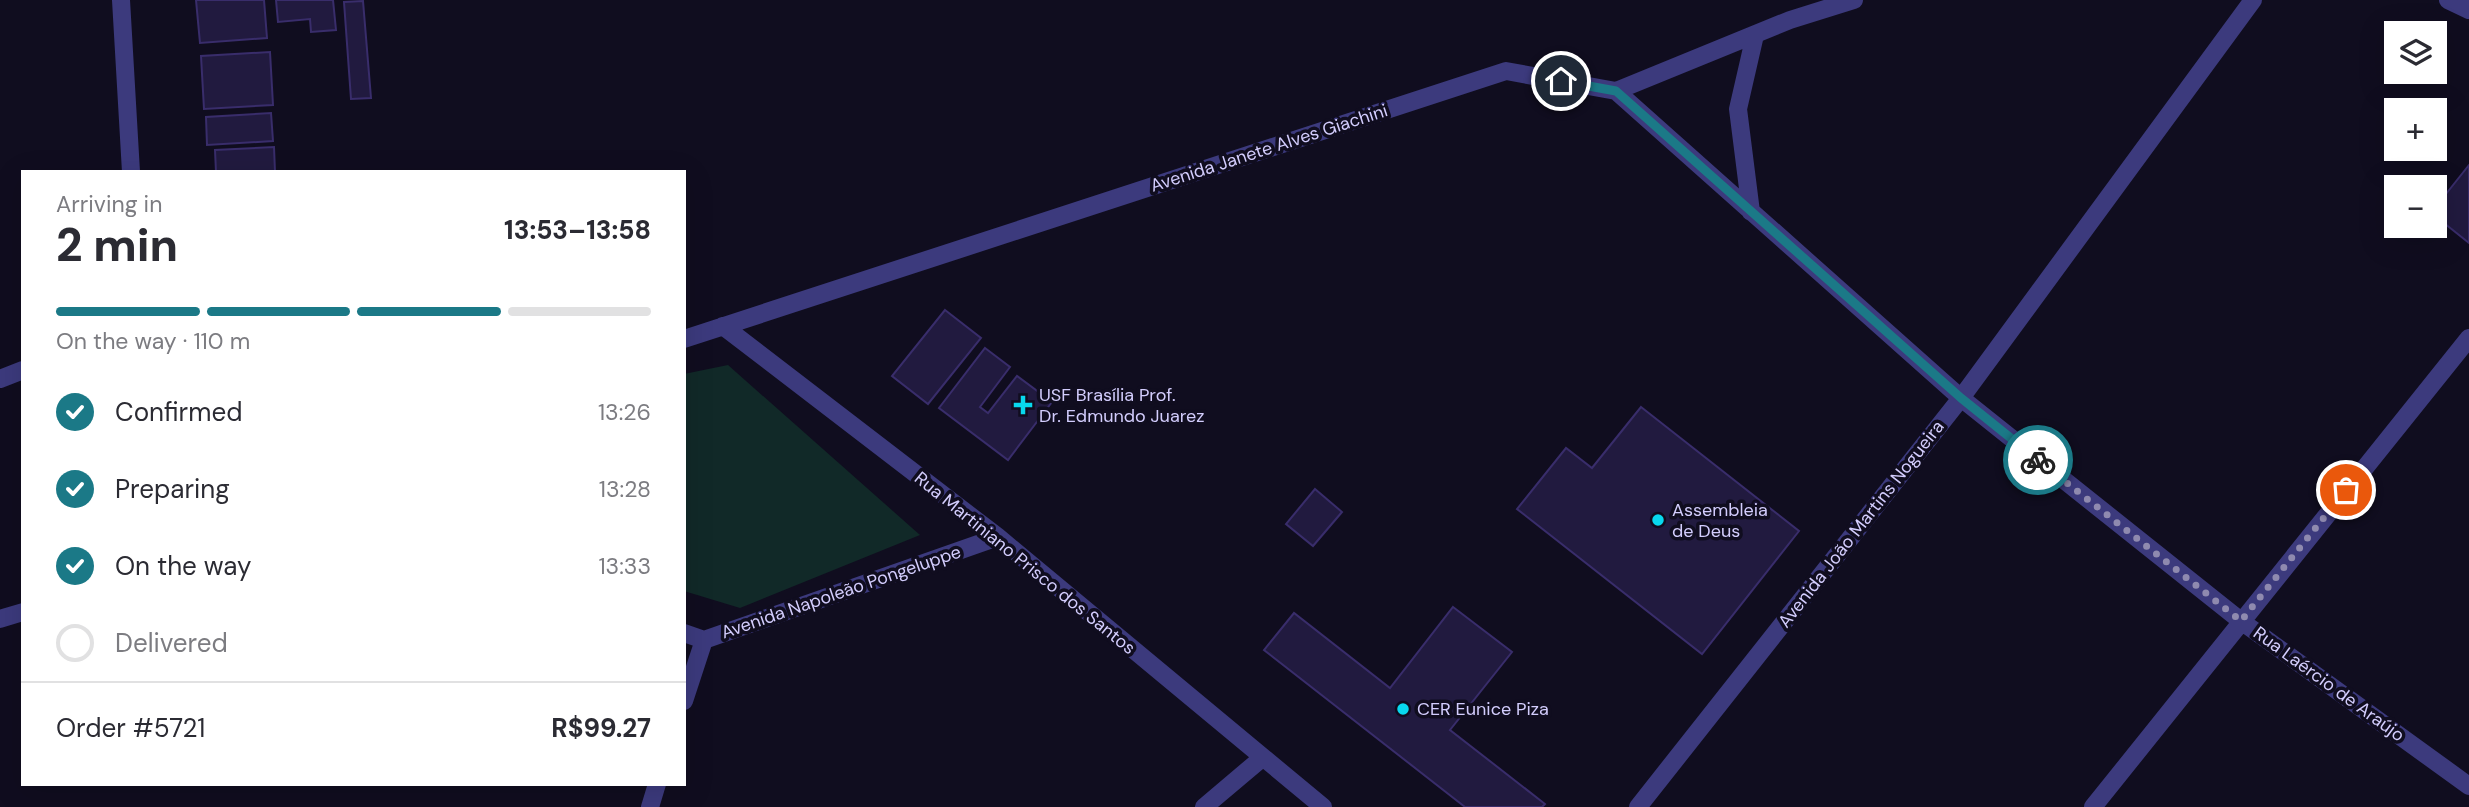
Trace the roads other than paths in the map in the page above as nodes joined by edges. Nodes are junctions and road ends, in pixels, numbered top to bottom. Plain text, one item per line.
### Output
1 (121, 0) edge
2 (1854, 0) edge
3 (2253, 0) edge
4 (2448, 0) edge
5 (2469, 10) edge
6 (1755, 35) junction
7 (1616, 91) junction
8 (131, 170) edge
9 (1751, 212) junction
10 (723, 326) junction
11 (686, 338) edge
12 (2469, 338) edge
13 (21, 371) edge
14 (0, 379) edge
15 (1961, 398) junction
16 (998, 537) junction
17 (21, 613) edge
18 (0, 619) edge
19 (2241, 621) junction
20 (686, 634) edge
21 (704, 640) junction
22 (686, 695) edge
23 (1262, 758) junction
24 (656, 786) edge
25 (2469, 786) edge
26 (650, 807) edge
27 (1204, 807) edge
28 (1322, 807) edge
29 (1637, 807) edge
30 (2093, 807) edge

1 - 8 street
2 - 6 street
3 - 15 street, Avenida João Martins Nogueira
4 - 5 street
6 - 7 street
6 - 9 street
7 - 9 street, Rua Laércio de Araújo
7 - 10 street, Avenida Janete Alves Giachini
9 - 15 street, Rua Laércio de Araújo
10 - 11 street, Avenida Janete Alves Giachini
10 - 16 street, Rua Martiniano Prisco dos Santos
12 - 19 street
13 - 14 street
15 - 19 street, Rua Laércio de Araújo
15 - 29 street, Avenida João Martins Nogueira
16 - 21 street, Avenida Napoleão Pongeluppe
16 - 23 street, Rua Martiniano Prisco dos Santos
17 - 18 street
19 - 25 street, Rua Laércio de Araújo
19 - 30 street
20 - 21 street, Avenida Napoleão Pongeluppe
21 - 22 street
23 - 27 street
23 - 28 street, Rua Martiniano Prisco dos Santos
24 - 26 street

